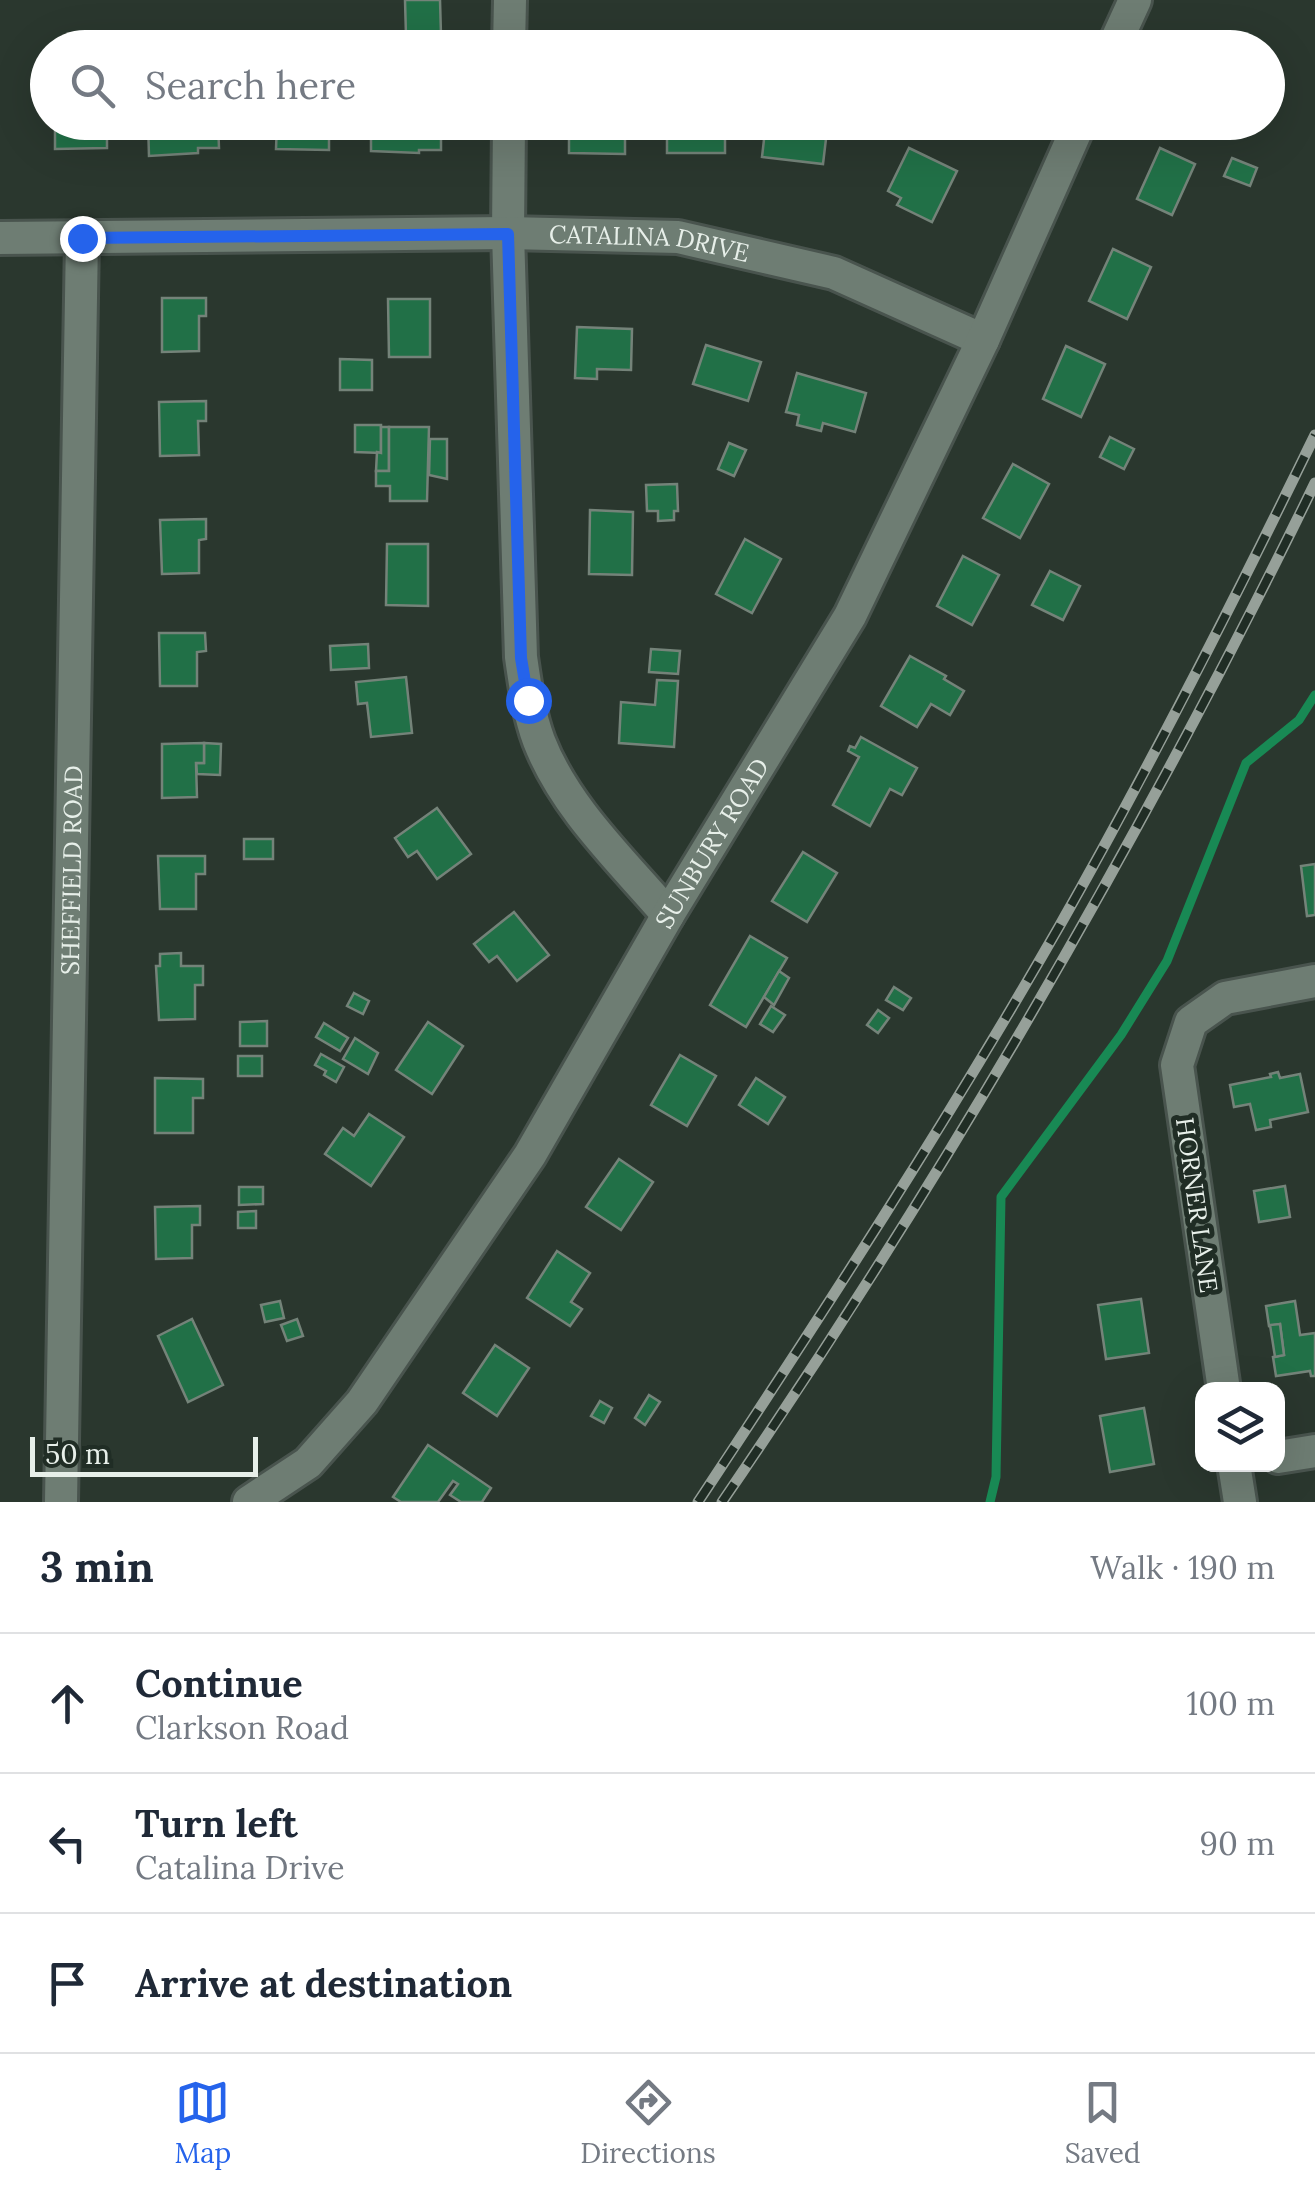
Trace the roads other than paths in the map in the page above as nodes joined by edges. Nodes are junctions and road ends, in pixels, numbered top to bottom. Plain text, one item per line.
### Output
1 (510, 0) edge
2 (1134, 0) edge
3 (509, 30) edge
4 (1122, 30) edge
5 (509, 140) edge
6 (1072, 140) edge
7 (508, 234) junction
8 (0, 238) edge
9 (82, 238) junction
10 (983, 340) junction
11 (668, 914) junction
12 (1315, 981) edge
13 (1223, 1382) edge
14 (1315, 1451) edge
15 (1285, 1456) edge
16 (1235, 1472) edge
17 (61, 1502) edge
18 (249, 1502) edge
19 (1240, 1502) edge

1 - 3 street
2 - 4 street
5 - 7 street
6 - 10 street, SUNBURY ROAD
7 - 9 street, CATALINA DRIVE
7 - 10 street, CATALINA DRIVE
7 - 11 street
8 - 9 street, CATALINA DRIVE
9 - 17 street, SHEFFIELD ROAD
10 - 11 street, SUNBURY ROAD
11 - 18 street, SUNBURY ROAD
12 - 13 street, HORNER LANE
14 - 15 street
16 - 19 street

